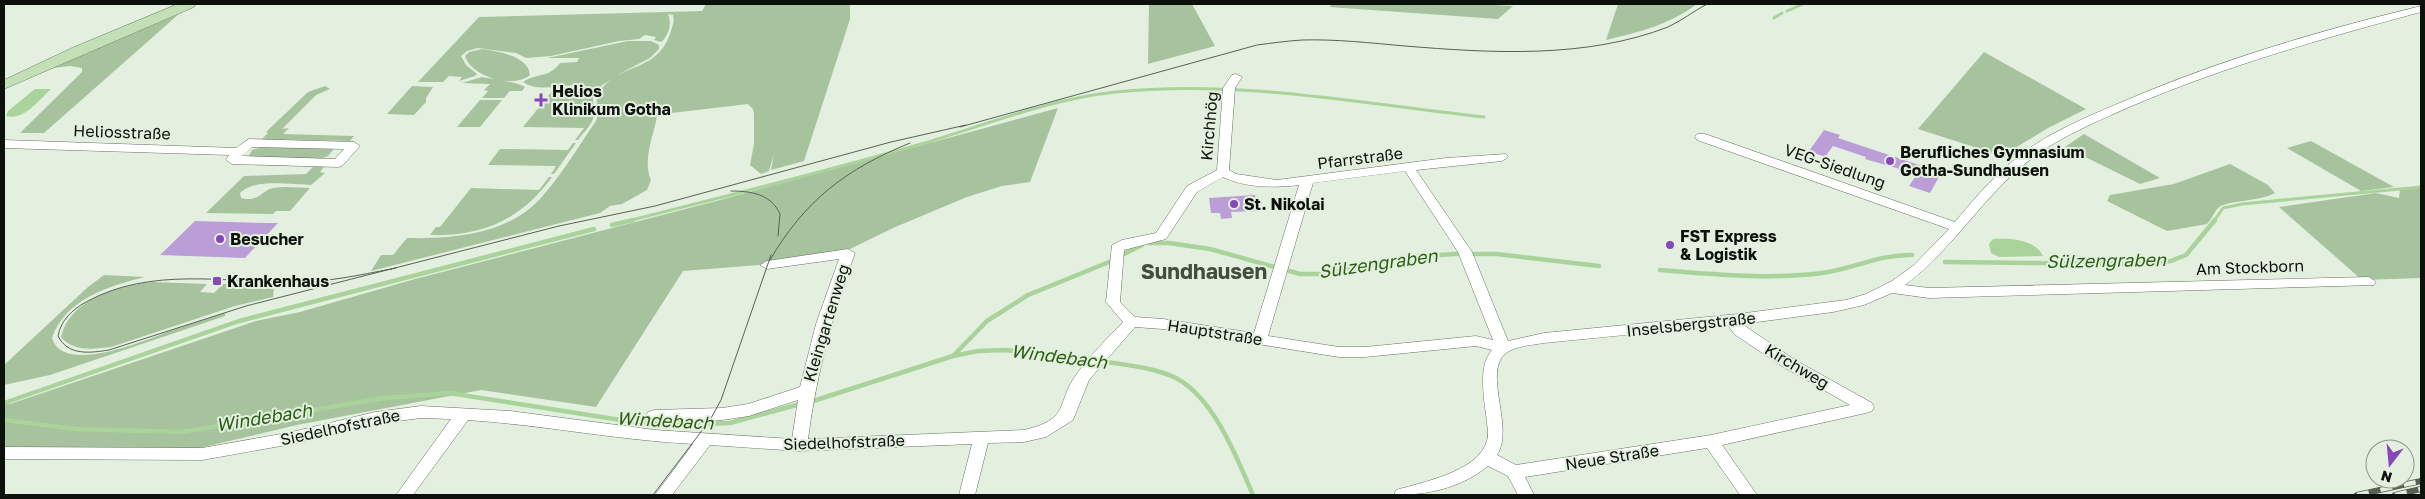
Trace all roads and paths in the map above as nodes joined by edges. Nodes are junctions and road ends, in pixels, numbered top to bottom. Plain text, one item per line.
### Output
1 (190, 4) edge
2 (2421, 9) edge
3 (1236, 77) dead end
4 (4, 84) edge
5 (1229, 91) joint
6 (1701, 137) dead end
7 (4, 144) edge
8 (240, 152) junction
9 (1502, 157) dead end
10 (1409, 168) junction
11 (1223, 172) junction
12 (1307, 181) junction
13 (1957, 227) junction
14 (768, 265) dead end
15 (2369, 282) dead end
16 (1892, 288) junction
17 (1732, 320) junction
18 (1131, 322) junction
19 (1260, 339) junction
20 (1504, 348) junction
21 (804, 399) junction
22 (1866, 407) joint
23 (464, 414) junction
24 (654, 416) dead end
25 (982, 437) junction
26 (706, 439) junction
27 (1711, 441) junction
28 (799, 445) junction
29 (4, 452) edge
30 (1488, 458) junction
31 (1514, 472) junction
32 (404, 495) edge
33 (663, 495) edge
34 (967, 495) edge
35 (1402, 495) edge
36 (1526, 495) edge
37 (1748, 495) edge

1 - 4 main road
2 - 13 street, Inselsbergstraße
3 - 5 street, Kirchhög
5 - 11 street, Kirchhög
6 - 13 street, VEG-Siedlung
7 - 8 street, Heliosstraße
8 - 8 street, Heliosstraße
9 - 10 street, Pfarrstraße
10 - 12 street, Pfarrstraße
10 - 20 street
11 - 12 street, Pfarrstraße
11 - 18 street, Kirchhög
12 - 19 street
13 - 16 street, Inselsbergstraße
14 - 21 street, Kleingartenweg
15 - 16 street, Am Stockborn
16 - 17 street, Inselsbergstraße
17 - 20 street, Inselsbergstraße
17 - 22 street, Kirchweg
18 - 19 street, Hauptstraße
18 - 25 street
19 - 20 street, Hauptstraße
20 - 30 street
21 - 24 street
21 - 28 street, Kleingartenweg
22 - 27 street, Neue Straße
23 - 26 street, Siedelhofstraße
23 - 29 street, Siedelhofstraße
23 - 32 street
25 - 28 street, Siedelhofstraße
25 - 34 street
26 - 28 street, Siedelhofstraße
26 - 33 street
27 - 31 street, Neue Straße
27 - 37 street
30 - 31 street
30 - 35 street
31 - 36 street

